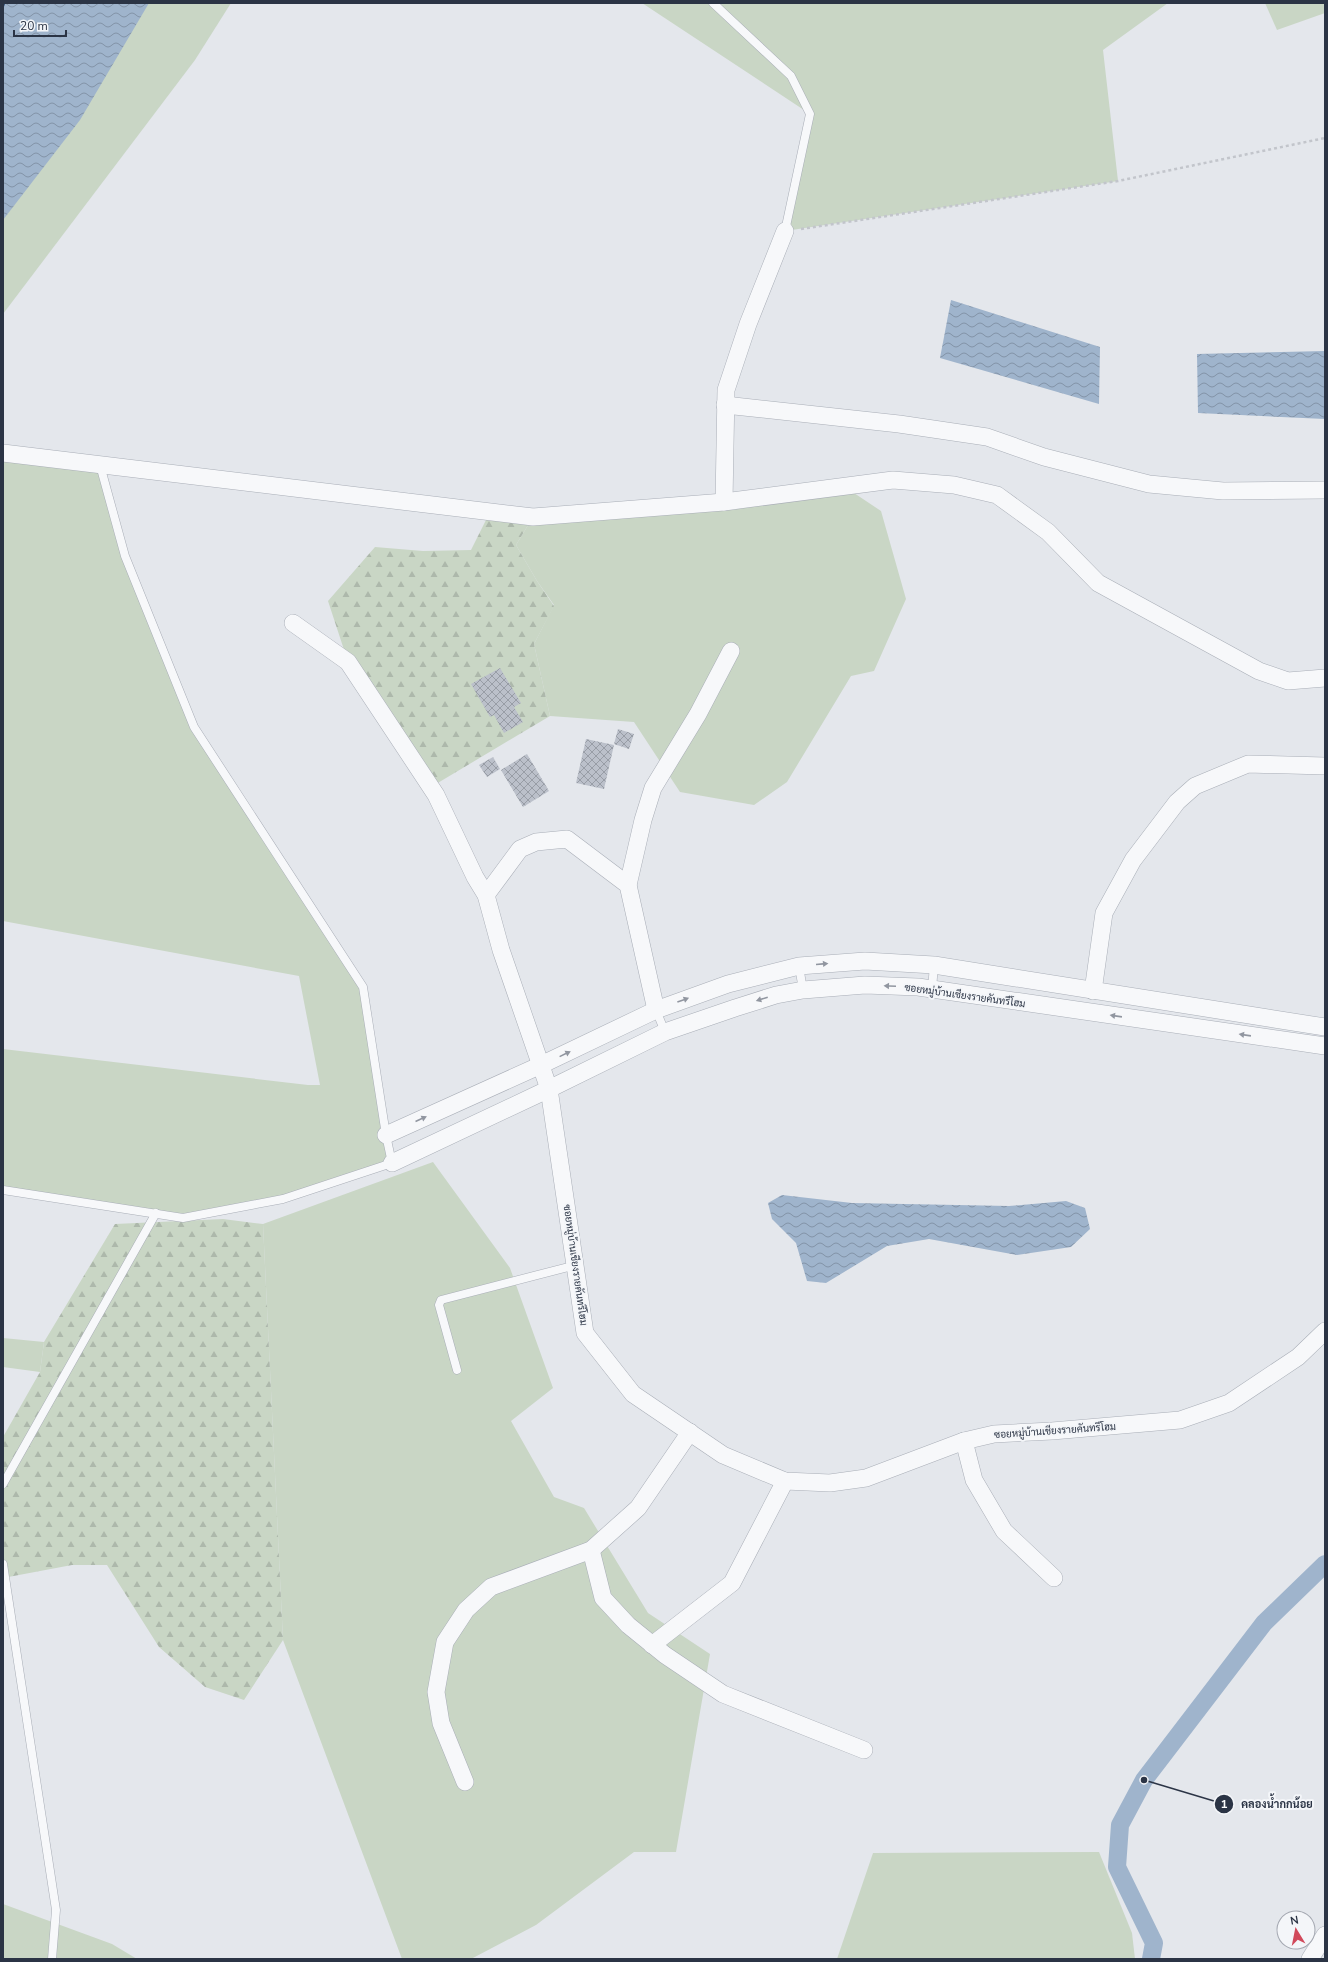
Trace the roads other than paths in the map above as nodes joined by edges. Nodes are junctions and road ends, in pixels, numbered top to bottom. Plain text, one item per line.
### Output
1 (713, 3) edge
2 (785, 231) joint
3 (725, 405) junction
4 (3, 453) edge
5 (100, 465) junction
6 (1325, 490) edge
7 (724, 502) junction
8 (293, 623) dead end
9 (731, 651) dead end
10 (1325, 678) edge
11 (1325, 766) edge
12 (628, 885) junction
13 (486, 895) junction
14 (934, 965) junction
15 (799, 966) junction
16 (932, 989) junction
17 (803, 990) junction
18 (1093, 991) junction
19 (656, 1010) junction
20 (1325, 1027) edge
21 (1272, 1029) junction
22 (665, 1032) junction
23 (1325, 1046) edge
24 (541, 1065) junction
25 (549, 1089) junction
26 (386, 1136) junction
27 (392, 1163) junction
28 (3, 1190) edge
29 (156, 1214) junction
30 (576, 1265) junction
31 (1325, 1331) edge
32 (457, 1370) dead end
33 (690, 1432) junction
34 (964, 1441) junction
35 (785, 1481) junction
36 (3, 1484) edge
37 (591, 1550) junction
38 (3, 1564) edge
39 (1054, 1578) dead end
40 (652, 1645) junction
41 (864, 1750) dead end
42 (465, 1782) dead end
43 (1325, 1935) edge
44 (52, 1959) edge
45 (1310, 1959) edge

1 - 2 lane
2 - 3 street
3 - 6 street
3 - 7 street
4 - 5 street
5 - 7 street
5 - 26 lane
7 - 10 street
8 - 13 street, ซอยหมู่บ้านเชียงรายคันทรีโฮม
9 - 12 street
11 - 18 street
12 - 13 street
12 - 19 street
13 - 24 street, ซอยหมู่บ้านเชียงรายคันทรีโฮม
15 -> 14 street
14 - 16 lane
14 - 18 street
15 - 17 lane
19 -> 15 street
16 -> 17 street, ซอยหมู่บ้านเชียงรายคันทรีโฮม
21 -> 16 street, ซอยหมู่บ้านเชียงรายคันทรีโฮม
17 -> 22 street, ซอยหมู่บ้านเชียงรายคันทรีโฮม
18 - 21 street
19 - 22 lane
24 -> 19 street
20 - 21 street
21 - 23 street, ซอยหมู่บ้านเชียงรายคันทรีโฮม
22 - 25 street, ซอยหมู่บ้านเชียงรายคันทรีโฮม
24 - 25 street, ซอยหมู่บ้านเชียงรายคันทรีโฮม
26 -> 24 street
25 - 27 street, ซอยหมู่บ้านเชียงรายคันทรีโฮม
25 - 30 street, ซอยหมู่บ้านเชียงรายคันทรีโฮม
26 - 27 lane
27 - 29 lane
28 - 29 lane
29 - 36 lane
30 - 32 lane
30 - 33 street, ซอยหมู่บ้านเชียงรายคันทรีโฮม
31 - 34 street, ซอยหมู่บ้านเชียงรายคันทรีโฮม
33 - 35 street, ซอยหมู่บ้านเชียงรายคันทรีโฮม
33 - 37 street
34 - 35 street, ซอยหมู่บ้านเชียงรายคันทรีโฮม
34 - 39 street
35 - 40 street
37 - 40 street
37 - 42 street
38 - 44 lane
40 - 41 street
43 - 45 street

